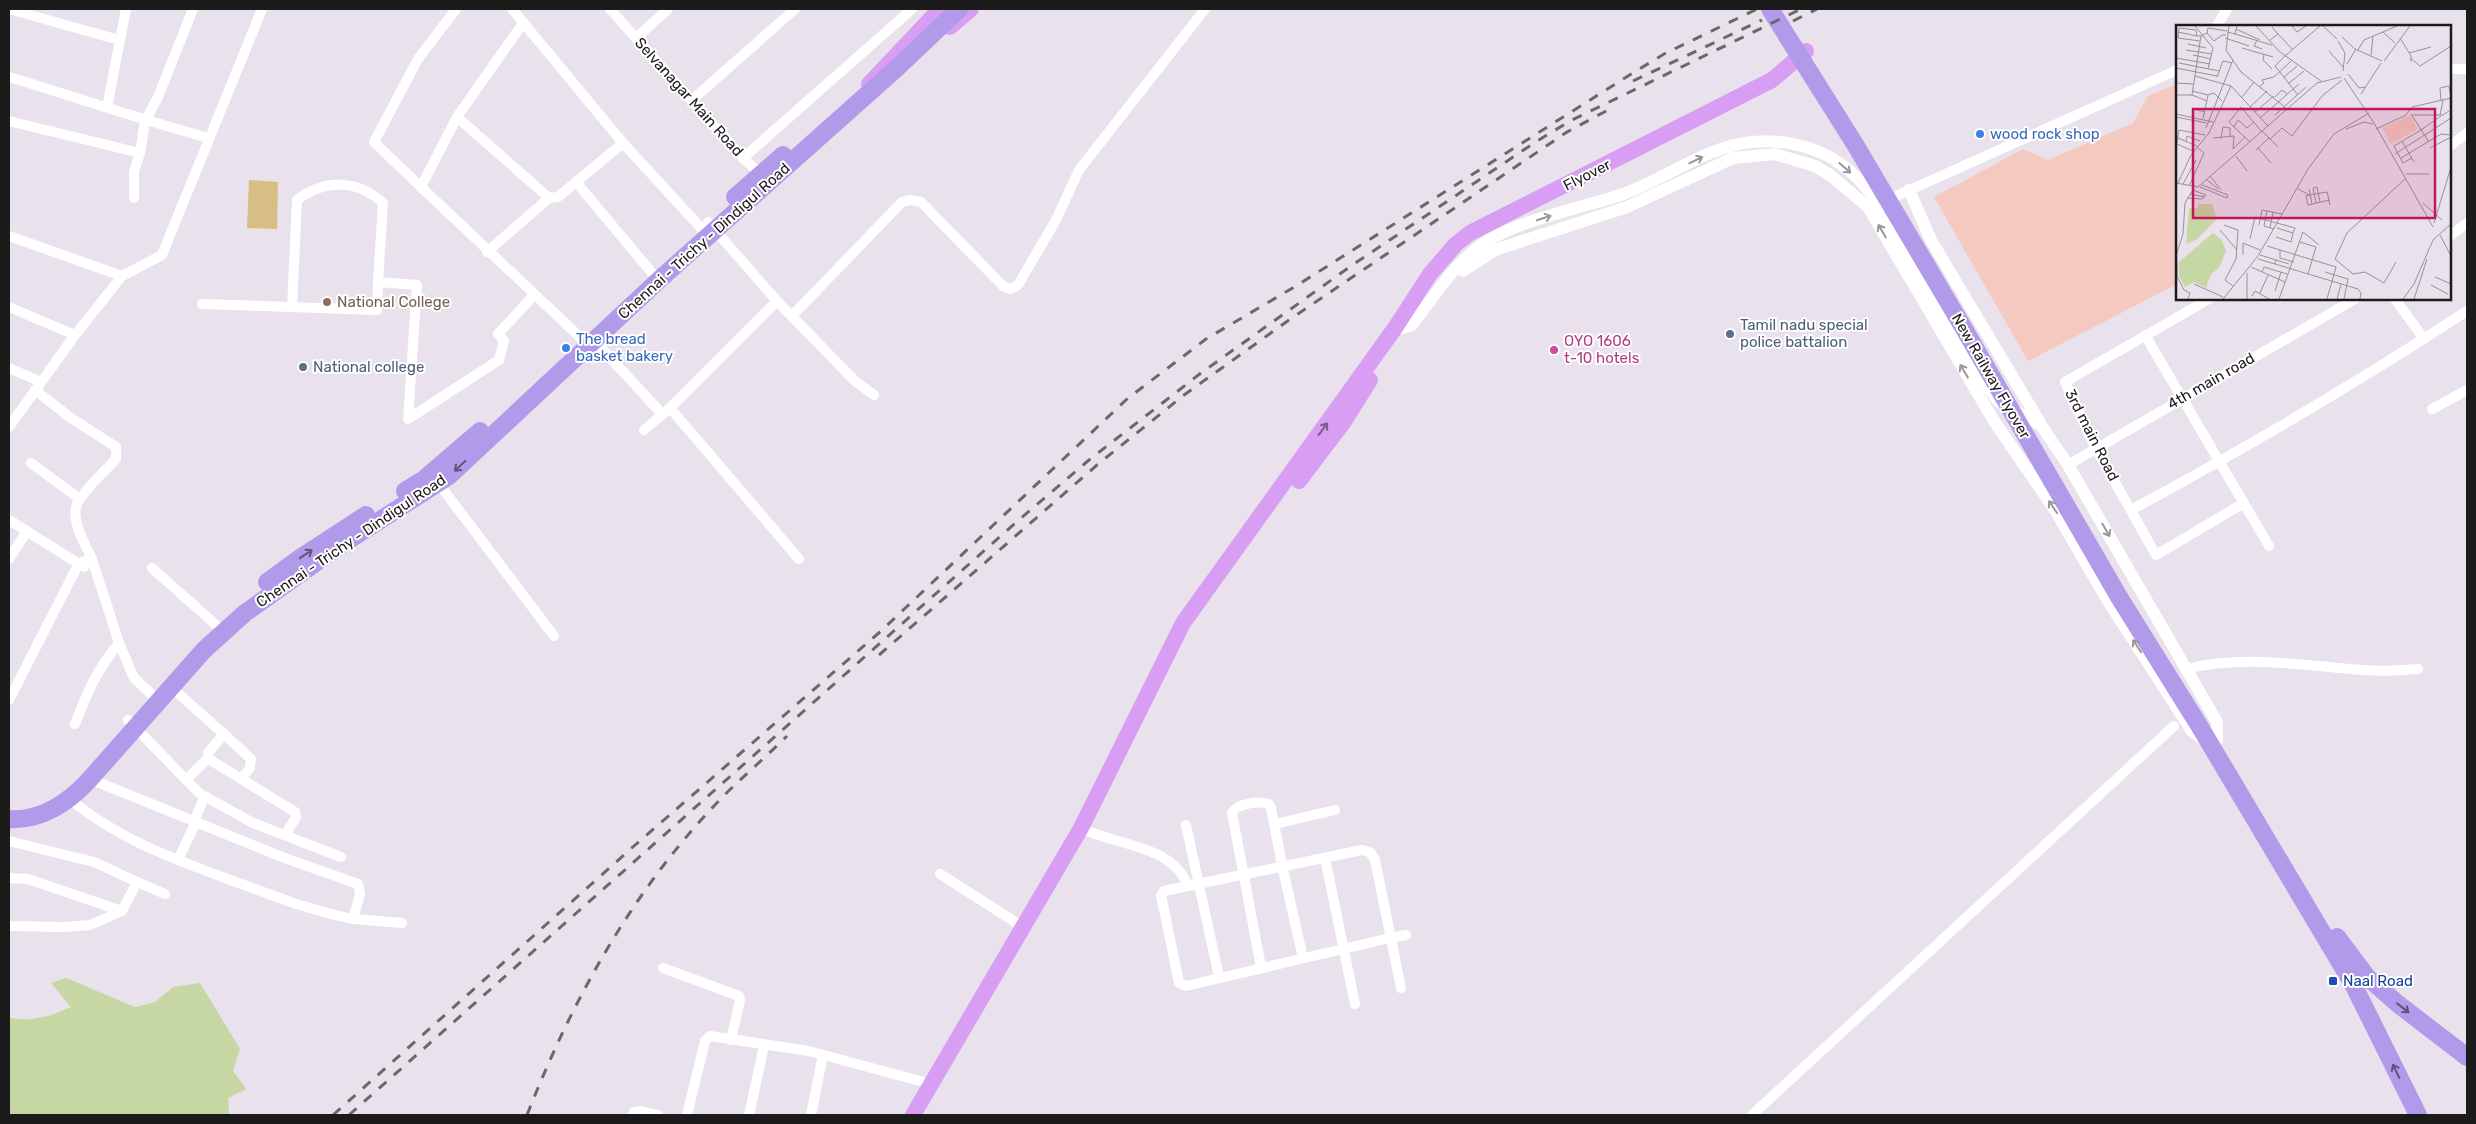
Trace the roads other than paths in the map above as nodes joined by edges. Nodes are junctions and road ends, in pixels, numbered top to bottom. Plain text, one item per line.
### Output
1 (9, 9) edge
2 (126, 9) edge
3 (193, 9) edge
4 (262, 9) edge
5 (456, 9) edge
6 (512, 9) edge
7 (610, 9) edge
8 (668, 9) edge
9 (795, 9) edge
10 (912, 9) edge
11 (940, 9) edge
12 (952, 9) edge
13 (960, 9) edge
14 (971, 9) edge
15 (1206, 9) edge
16 (1770, 9) edge
17 (1779, 9) edge
18 (2227, 9) edge
19 (523, 23) junction
20 (2219, 25) edge
21 (636, 38) junction
22 (119, 40) junction
23 (1805, 57) junction
24 (895, 65) junction
25 (2451, 69) edge
26 (2467, 69) edge
27 (2176, 70) edge
28 (9, 77) edge
29 (869, 88) junction
30 (692, 100) junction
31 (107, 107) junction
32 (458, 117) junction
33 (9, 121) edge
34 (145, 121) junction
35 (2467, 133) edge
36 (209, 138) junction
37 (623, 143) junction
38 (2451, 145) edge
39 (140, 153) junction
40 (744, 158) junction
41 (765, 178) junction
42 (576, 182) junction
43 (421, 187) junction
44 (1909, 190) junction
45 (134, 198) dead end
46 (549, 198) junction
47 (1873, 205) junction
48 (2467, 223) edge
49 (708, 226) junction
50 (2451, 235) edge
51 (9, 236) edge
52 (487, 252) junction
53 (652, 273) junction
54 (122, 276) junction
55 (378, 282) junction
56 (534, 295) junction
57 (2207, 300) edge
58 (2353, 300) edge
59 (2396, 300) edge
60 (777, 301) junction
61 (202, 304) dead end
62 (292, 307) junction
63 (9, 308) edge
64 (2467, 310) edge
65 (792, 316) junction
66 (1406, 320) junction
67 (75, 335) junction
68 (2145, 335) junction
69 (2424, 339) junction
70 (588, 340) junction
71 (9, 368) edge
72 (38, 386) junction
73 (2467, 390) edge
74 (528, 395) junction
75 (874, 396) dead end
76 (2182, 398) junction
77 (2432, 409) dead end
78 (666, 411) junction
79 (1994, 421) junction
80 (9, 427) edge
81 (2042, 427) junction
82 (644, 430) dead end
83 (2096, 447) junction
84 (2220, 462) junction
85 (31, 463) dead end
86 (2068, 465) junction
87 (440, 484) junction
88 (80, 499) junction
89 (2244, 503) junction
90 (2131, 510) junction
91 (378, 514) junction
92 (9, 520) edge
93 (27, 531) junction
94 (2269, 546) dead end
95 (9, 559) edge
96 (92, 559) junction
97 (799, 559) dead end
98 (79, 563) junction
99 (152, 568) dead end
100 (95, 574) junction
101 (215, 624) junction
102 (554, 636) dead end
103 (119, 643) junction
104 (2186, 669) junction
105 (2418, 669) dead end
106 (171, 687) junction
107 (150, 693) junction
108 (9, 700) edge
109 (132, 723) junction
110 (75, 724) dead end
111 (2204, 725) junction
112 (2174, 726) dead end
113 (224, 734) junction
114 (2214, 742) junction
115 (208, 758) junction
116 (242, 778) junction
117 (90, 779) junction
118 (186, 780) junction
119 (205, 796) junction
120 (69, 798) junction
121 (1335, 810) dead end
122 (10, 818) edge
123 (195, 821) junction
124 (1275, 824) junction
125 (1186, 825) dead end
126 (1084, 829) junction
127 (285, 835) junction
128 (9, 841) edge
129 (340, 857) dead end
130 (1325, 858) junction
131 (178, 860) junction
132 (1282, 865) junction
133 (940, 874) dead end
134 (1244, 874) junction
135 (9, 878) edge
136 (137, 882) junction
137 (1199, 884) junction
138 (1188, 886) junction
139 (165, 894) dead end
140 (122, 911) junction
141 (353, 919) junction
142 (402, 923) dead end
143 (9, 926) edge
144 (1023, 927) junction
145 (1406, 936) dead end
146 (1390, 938) junction
147 (1343, 949) junction
148 (1303, 958) junction
149 (1261, 967) junction
150 (663, 968) dead end
151 (1219, 977) junction
152 (2361, 981) junction
153 (1402, 988) dead end
154 (1355, 1004) dead end
155 (730, 1040) junction
156 (764, 1046) junction
157 (824, 1055) junction
158 (2467, 1057) edge
159 (931, 1084) junction
160 (633, 1115) edge
161 (658, 1115) edge
162 (687, 1115) edge
163 (749, 1115) edge
164 (811, 1115) edge
165 (913, 1115) edge
166 (920, 1115) edge
167 (1752, 1115) edge
168 (2418, 1115) edge

1 - 22 street
2 - 22 street
3 - 34 street
4 - 36 street
5 - 43 street
6 - 19 street
7 - 21 street, Selvanagar Main Road
8 - 21 street
9 - 30 street
10 - 40 street
11 - 29 main road
12 - 24 highway
13 - 24 highway
14 - 29 main road
15 - 65 street
16 - 23 highway, New Railway Flyover
17 - 23 highway, New Railway Flyover
18 - 20 street
19 - 32 street
19 - 37 street
21 - 30 street, Selvanagar Main Road
22 - 31 street
23 - 66 main road, Flyover
23 - 111 highway, New Railway Flyover
23 - 111 highway, New Railway Flyover
24 - 29 highway, Chennai - Trichy - Dindigul Road
25 - 26 street
27 - 44 street
28 - 31 street
29 - 41 highway, Chennai - Trichy - Dindigul Road
30 - 40 street, Selvanagar Main Road
31 - 34 street
32 - 43 street
32 - 46 street
33 - 39 street
34 - 36 street
34 - 39 street
35 - 38 street
36 - 54 street
37 - 42 street
37 - 49 street
39 - 45 street
40 - 41 street, Selvanagar Main Road
41 - 49 highway, Chennai - Trichy - Dindigul Road
42 - 46 street
42 - 53 street
43 - 52 street
44 - 47 street
44 - 81 street
46 - 52 street
47 - 66 street
79 -> 47 street
47 - 81 street
48 - 50 street
49 - 53 highway, Chennai - Trichy - Dindigul Road
49 - 60 street
49 - 70 highway, Chennai - Trichy - Dindigul Road
51 - 54 street
52 - 56 street
53 - 70 highway, Chennai - Trichy - Dindigul Road
54 - 67 street
55 - 56 street
55 - 62 street
55 - 62 street
56 - 70 street
57 - 68 street, 3rd main Road
58 - 76 street, 4th main road
59 - 69 street
60 - 65 street
60 - 78 street
61 - 62 street
63 - 67 street
64 - 69 street
65 - 75 street
66 - 126 main road, Flyover
67 - 72 street
68 - 76 street
68 - 83 street, 3rd main Road
69 - 84 street
70 - 74 highway, Chennai - Trichy - Dindigul Road
70 - 78 street
71 - 72 street
72 - 80 street
72 - 88 street
73 - 77 street
74 -> 87 highway, Chennai - Trichy - Dindigul Road
74 - 91 highway, Chennai - Trichy - Dindigul Road
76 - 83 street, 4th main road
76 - 84 street
78 - 82 street
78 - 97 street
79 - 81 street
114 -> 79 street
81 - 86 street
83 - 86 street, 4th main road
83 - 90 street, 3rd main Road
84 - 89 street
84 - 90 street
85 - 88 street
86 -> 104 street
87 - 91 highway, Chennai - Trichy - Dindigul Road
87 - 102 street
88 - 96 street
89 - 90 street, 3rd main Road
89 - 94 street
101 -> 91 highway, Chennai - Trichy - Dindigul Road
91 - 106 highway, Chennai - Trichy - Dindigul Road
92 - 93 street
93 - 95 street
93 - 98 street
96 - 98 street
96 - 100 street
98 - 100 street
98 - 108 street
99 - 101 street
100 - 103 street
101 - 107 highway, Chennai - Trichy - Dindigul Road
103 - 107 street
103 - 110 street
104 - 105 street
104 - 114 street
106 - 109 highway, Chennai - Trichy - Dindigul Road
106 - 113 street
107 - 109 highway, Chennai - Trichy - Dindigul Road
109 - 117 highway, Chennai - Trichy - Dindigul Road
109 - 118 street
109 - 122 highway, Chennai - Trichy - Dindigul Road
111 - 114 highway, New Railway Flyover
112 - 167 street
113 - 115 street
113 - 116 street
114 - 152 highway
114 - 152 highway
115 - 116 street
115 - 118 street
116 - 127 street
117 - 120 highway, Chennai - Trichy - Dindigul Road
117 - 123 street
118 - 119 street
119 - 123 street
119 - 127 street
120 - 122 highway, Chennai - Trichy - Dindigul Road
120 - 131 street
121 - 124 street
123 - 131 street
123 - 141 street
124 - 132 street
124 - 134 street
125 - 137 street
126 - 138 street
126 - 144 main road
126 - 166 main road
127 - 129 street
128 - 136 street
130 - 132 street
130 - 146 street
130 - 147 street
131 - 141 street
132 - 134 street
132 - 148 street
133 - 144 street
134 - 137 street
134 - 149 street
135 - 140 street
136 - 139 street
136 - 140 street
137 - 138 street
137 - 151 street
138 - 151 street
140 - 143 street
141 - 142 street
144 - 159 main road
145 - 146 street
146 - 147 street
146 - 153 street
147 - 148 street
147 - 154 street
148 - 149 street
149 - 151 street
150 - 155 street
152 -> 158 highway
168 -> 152 highway
155 - 156 street
155 - 162 street
156 - 157 street
156 - 163 street
157 - 159 street
157 - 164 street
159 - 165 main road
160 - 161 street

